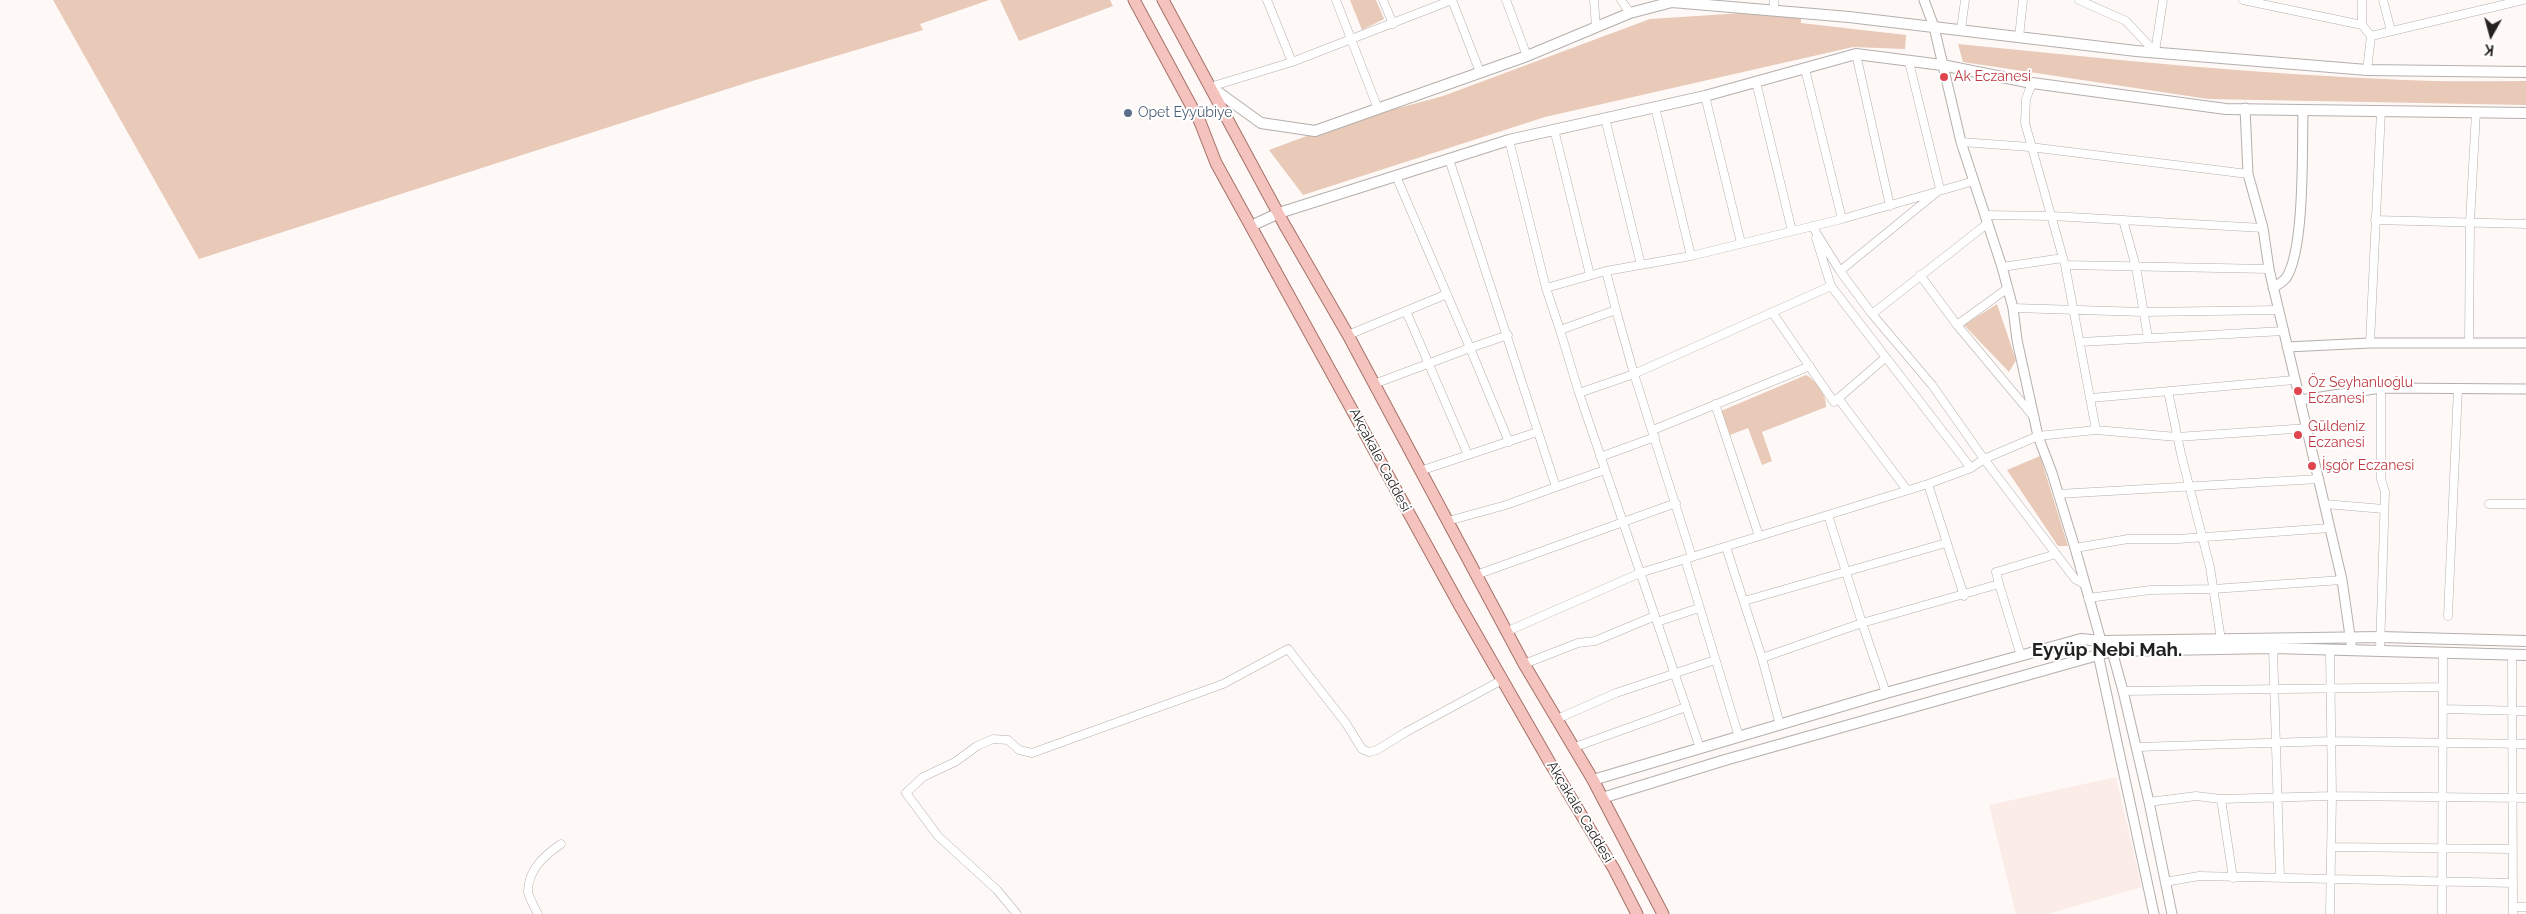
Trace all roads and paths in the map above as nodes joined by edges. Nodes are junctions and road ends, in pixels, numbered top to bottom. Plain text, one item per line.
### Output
1 (1134, 0) edge
2 (1163, 0) edge
3 (1267, 0) edge
4 (1336, 0) edge
5 (1383, 0) edge
6 (1452, 0) edge
7 (1506, 0) edge
8 (1594, 0) edge
9 (1621, 0) edge
10 (1631, 0) edge
11 (1924, 0) edge
12 (1965, 0) edge
13 (2023, 0) edge
14 (2079, 0) edge
15 (2163, 0) edge
16 (2243, 0) edge
17 (2362, 0) edge
18 (2383, 0) edge
19 (2484, 0) edge
20 (2523, 0) edge
21 (1774, 5) edge
22 (2486, 8) junction
23 (1630, 13) junction
24 (1392, 24) junction
25 (2362, 25) junction
26 (1596, 27) junction
27 (1934, 27) junction
28 (1961, 30) junction
29 (2391, 30) junction
30 (2371, 36) junction
31 (2018, 37) junction
32 (1350, 38) junction
33 (2155, 52) junction
34 (1856, 54) junction
35 (1527, 56) junction
36 (1292, 62) junction
37 (1909, 62) junction
38 (1942, 65) junction
39 (1805, 69) junction
40 (2367, 70) junction
41 (1480, 72) junction
42 (2526, 72) edge
43 (1756, 82) junction
44 (2032, 83) junction
45 (1210, 87) junction
46 (1705, 96) junction
47 (1655, 106) junction
48 (2245, 108) junction
49 (1378, 109) junction
50 (2303, 110) junction
51 (2381, 111) junction
52 (2476, 112) junction
53 (2526, 113) edge
54 (1605, 118) junction
55 (1554, 129) junction
56 (1509, 140) junction
57 (1961, 142) junction
58 (2030, 147) junction
59 (1449, 159) junction
60 (2248, 174) junction
61 (1396, 176) junction
62 (1974, 181) junction
63 (1940, 189) junction
64 (1890, 206) junction
65 (1279, 213) junction
66 (2052, 216) junction
67 (1987, 219) junction
68 (1842, 220) junction
69 (2123, 220) junction
70 (2375, 220) junction
71 (2470, 222) junction
72 (2526, 224) edge
73 (1251, 226) junction
74 (1812, 226) junction
75 (2263, 228) junction
76 (1792, 231) junction
77 (1741, 243) junction
78 (1690, 256) junction
79 (2064, 261) junction
80 (1641, 265) junction
81 (2002, 267) junction
82 (2136, 267) junction
83 (2269, 269) junction
84 (1606, 271) junction
85 (1840, 271) junction
86 (1590, 275) junction
87 (1920, 275) junction
88 (1831, 286) junction
89 (1546, 288) junction
90 (2008, 288) junction
91 (2273, 288) junction
92 (1447, 294) junction
93 (2013, 308) junction
94 (2074, 309) junction
95 (1616, 310) junction
96 (2279, 310) junction
97 (1406, 311) junction
98 (1772, 312) junction
99 (2144, 312) junction
100 (1872, 314) junction
101 (1957, 325) junction
102 (1560, 330) junction
103 (2284, 331) junction
104 (1348, 335) junction
105 (1508, 335) junction
106 (2148, 338) junction
107 (2080, 342) junction
108 (2370, 343) junction
109 (2470, 343) junction
110 (2526, 343) edge
111 (2287, 347) junction
112 (1470, 348) junction
113 (1886, 358) junction
114 (1428, 363) junction
115 (1810, 366) junction
116 (1634, 374) junction
117 (2294, 380) junction
118 (1374, 384) junction
119 (2381, 388) junction
120 (2458, 388) junction
121 (2526, 389) edge
122 (2168, 391) junction
123 (1579, 394) junction
124 (1838, 398) junction
125 (2090, 398) junction
126 (2300, 400) junction
127 (1715, 404) junction
128 (2036, 420) junction
129 (2308, 428) junction
130 (2096, 430) junction
131 (1537, 432) junction
132 (1654, 434) junction
133 (2038, 436) junction
134 (2177, 437) junction
135 (1509, 442) junction
136 (1468, 455) junction
137 (1600, 457) junction
138 (1984, 459) junction
139 (1971, 468) junction
140 (1605, 470) junction
141 (1420, 471) junction
142 (2319, 479) junction
143 (1928, 484) junction
144 (2190, 485) junction
145 (1556, 487) junction
146 (1907, 490) junction
147 (2058, 494) junction
148 (1676, 503) junction
149 (2325, 504) junction
150 (2489, 504) dead end
151 (2526, 504) edge
152 (2384, 509) junction
153 (1828, 515) junction
154 (1448, 521) junction
155 (1622, 521) junction
156 (2330, 528) junction
157 (1759, 536) junction
158 (2203, 536) junction
159 (1946, 543) junction
160 (1726, 547) junction
161 (2075, 548) junction
162 (2056, 554) junction
163 (1689, 558) junction
164 (1845, 572) junction
165 (1640, 573) junction
166 (1476, 576) junction
167 (2342, 580) junction
168 (1999, 584) junction
169 (2084, 584) junction
170 (2213, 589) junction
171 (1964, 596) junction
172 (2088, 598) junction
173 (1744, 601) junction
174 (1699, 608) junction
175 (2448, 616) dead end
176 (1656, 619) junction
177 (1862, 623) junction
178 (1508, 631) junction
179 (2381, 637) junction
180 (2350, 639) junction
181 (2221, 640) junction
182 (2101, 641) junction
183 (2526, 641) edge
184 (2273, 648) junction
185 (2330, 650) junction
186 (2352, 650) junction
187 (2380, 650) junction
188 (2112, 651) junction
189 (2443, 652) junction
190 (2098, 654) junction
191 (2512, 655) junction
192 (2526, 655) edge
193 (2021, 656) junction
194 (1762, 658) junction
195 (1715, 660) junction
196 (1524, 664) junction
197 (1674, 672) junction
198 (1502, 680) junction
199 (2443, 687) junction
200 (2274, 690) junction
201 (2332, 690) junction
202 (2123, 691) junction
203 (1886, 693) junction
204 (1686, 707) junction
205 (2443, 708) junction
206 (2511, 710) junction
207 (2526, 711) edge
208 (1557, 719) junction
209 (1780, 725) junction
210 (1739, 737) junction
211 (2332, 741) junction
212 (2275, 743) junction
213 (2443, 743) junction
214 (2512, 744) junction
215 (2526, 744) edge
216 (1575, 747) junction
217 (2137, 747) junction
218 (1700, 748) junction
219 (1593, 780) junction
220 (2332, 796) junction
221 (2277, 797) junction
222 (2443, 797) junction
223 (1602, 798) junction
224 (2512, 798) junction
225 (2526, 798) edge
226 (2221, 799) junction
227 (2149, 802) junction
228 (561, 844) dead end
229 (2332, 847) junction
230 (2443, 848) junction
231 (2513, 849) junction
232 (2233, 878) junction
233 (2280, 878) junction
234 (2331, 881) junction
235 (2165, 882) junction
236 (2442, 883) junction
237 (2513, 883) junction
238 (2526, 907) edge
239 (2513, 910) edge
240 (538, 914) edge
241 (1017, 914) edge
242 (1637, 914) edge
243 (1663, 914) edge
244 (2154, 914) edge
245 (2172, 914) edge
246 (2330, 914) edge
247 (2442, 914) edge

1 - 73 main road, Akçakale Caddesi
2 - 45 main road, Akçakale Caddesi
3 - 36 street
4 - 32 street
5 - 24 street
6 - 24 street
6 - 41 street
7 - 35 street
8 - 26 street
9 - 23 street
10 - 23 street
11 - 27 street
12 - 28 street
13 - 31 street
14 - 33 street
15 - 33 street
16 - 25 street
17 - 25 street
18 - 29 street
19 - 22 street
20 - 22 street
21 - 23 main road
21 - 27 main road
22 - 29 street
23 - 26 main road
24 - 32 street
25 - 30 street
26 - 35 main road
27 - 28 main road
27 - 38 street
28 - 31 main road
29 - 30 street
30 - 40 street
31 - 33 main road
32 - 36 street
32 - 49 street
33 - 40 main road
34 - 37 main road
34 - 39 main road
34 - 64 street
35 - 41 main road
36 - 45 street
37 - 38 main road
37 - 63 street
38 - 44 main road
38 - 57 street
39 - 43 main road
39 - 68 street
40 - 42 main road
41 - 49 main road
43 - 46 main road
43 - 76 street
44 - 48 main road
44 - 58 street
45 - 49 main road
45 - 65 main road, Akçakale Caddesi
46 - 47 main road
46 - 77 street
47 - 54 main road
47 - 78 street
48 - 50 main road
48 - 60 street
50 - 51 main road
50 - 91 street
51 - 52 main road
51 - 70 street
52 - 53 main road
52 - 71 street
54 - 55 main road
54 - 80 street
55 - 56 main road
55 - 86 street
56 - 59 main road
56 - 89 street
57 - 58 street
57 - 62 street
58 - 60 street
58 - 66 street
59 - 61 main road
59 - 105 street
60 - 75 street
61 - 65 main road
61 - 92 street
62 - 63 street
62 - 67 street
63 - 64 street
63 - 85 street
64 - 68 street
65 - 73 main road
65 - 104 main road, Akçakale Caddesi
66 - 67 street
66 - 69 street
66 - 79 street
67 - 81 street
67 - 87 street
68 - 74 street
69 - 75 street
69 - 82 street
70 - 71 street
70 - 108 street
71 - 72 street
71 - 109 street
73 - 198 main road, Akçakale Caddesi
74 - 76 street
74 - 85 street
74 - 88 street
75 - 83 street
76 - 77 street
77 - 78 street
78 - 80 street
79 - 81 street
79 - 82 street
79 - 94 street
80 - 84 street
81 - 90 street
82 - 83 street
82 - 99 street
83 - 91 street
84 - 86 street
84 - 95 street
85 - 100 street
86 - 89 street
87 - 100 street
87 - 101 street
88 - 98 street
88 - 113 street
89 - 102 street
90 - 93 street
90 - 101 street
91 - 96 street
92 - 97 street
92 - 112 street
93 - 94 street
93 - 128 street
94 - 99 street
94 - 107 street
95 - 102 street
95 - 116 street
96 - 99 street
96 - 103 street
97 - 104 street
97 - 114 street
98 - 115 street
98 - 116 street
99 - 106 street
100 - 138 street
101 - 128 street
102 - 123 street
103 - 106 street
103 - 111 street
104 - 118 main road, Akçakale Caddesi
105 - 112 street
105 - 131 street
106 - 107 street
107 - 125 street
108 - 109 street
108 - 111 street
109 - 110 street
111 - 117 street
112 - 114 street
112 - 135 street
113 - 124 street
113 - 139 street
114 - 118 street
114 - 136 street
115 - 124 street
115 - 127 street
116 - 123 street
116 - 132 street
117 - 122 street
117 - 126 street
118 - 141 main road, Akçakale Caddesi
119 - 120 street
119 - 126 street
119 - 152 street
120 - 121 street
120 - 175 street
122 - 125 street
122 - 134 street
123 - 137 street
124 - 146 street
125 - 130 street
126 - 129 street
127 - 132 street
127 - 157 street
128 - 133 street
129 - 134 street
129 - 142 street
130 - 133 street
130 - 134 street
131 - 135 street
131 - 145 street
132 - 137 street
132 - 148 street
133 - 138 street
133 - 147 street
134 - 144 street
135 - 136 street
136 - 141 street
137 - 140 street
138 - 139 street
138 - 162 street
139 - 143 street
140 - 145 street
140 - 155 street
141 - 154 main road, Akçakale Caddesi
142 - 144 street
142 - 149 street
143 - 146 street
143 - 159 street
144 - 147 street
144 - 158 street
145 - 154 street
146 - 153 street
147 - 161 street
148 - 155 street
148 - 163 street
149 - 152 street
149 - 156 street
150 - 151 street
152 - 179 street
153 - 157 street
153 - 164 street
154 - 166 main road, Akçakale Caddesi
155 - 165 street
155 - 166 street
156 - 158 street
156 - 167 street
157 - 160 street
158 - 161 street
158 - 170 street
159 - 164 street
159 - 171 street
160 - 163 street
160 - 173 street
161 - 169 street
162 - 168 street
162 - 169 street
163 - 165 street
163 - 174 street
164 - 173 street
164 - 177 street
165 - 176 street
165 - 178 street
166 - 178 main road, Akçakale Caddesi
167 - 170 street
167 - 180 street
168 - 171 street
168 - 193 street
169 - 172 street
170 - 172 street
170 - 181 street
171 - 177 street
172 - 182 street
173 - 194 street
174 - 176 street
174 - 195 street
176 - 196 street
176 - 197 street
177 - 194 street
177 - 203 street
178 - 196 main road, Akçakale Caddesi
179 - 180 main road
179 - 183 main road
179 - 187 street
180 - 181 main road
180 - 186 street
181 - 182 main road
182 - 188 street
182 - 190 street
182 - 193 main road
184 - 185 main road
184 - 188 main road
184 - 200 street
185 - 186 main road
185 - 201 street
186 - 187 main road
187 - 189 main road
188 - 190 main road
188 - 202 street
189 - 191 main road
189 - 199 street
190 - 223 main road
190 - 244 street
191 - 192 main road
191 - 206 street
193 - 203 main road
194 - 209 street
195 - 197 street
195 - 210 street
196 - 208 main road, Akçakale Caddesi
197 - 204 street
197 - 208 street
198 - 241 street
198 - 242 main road, Akçakale Caddesi
199 - 201 street
199 - 205 street
200 - 201 street
200 - 202 street
200 - 212 street
201 - 211 street
202 - 217 street
203 - 209 main road
204 - 216 street
204 - 218 street
205 - 206 street
205 - 213 street
206 - 207 street
206 - 214 street
208 - 216 main road, Akçakale Caddesi
209 - 210 main road
210 - 218 main road
211 - 212 street
211 - 213 street
211 - 220 street
212 - 217 street
212 - 221 street
213 - 214 street
213 - 222 street
214 - 215 street
214 - 224 street
216 - 219 main road, Akçakale Caddesi
217 - 227 street
218 - 219 main road
219 - 223 main road, Akçakale Caddesi
220 - 221 street
220 - 222 street
220 - 229 street
221 - 226 street
221 - 233 street
222 - 224 street
222 - 230 street
223 - 243 main road, Akçakale Caddesi
224 - 225 street
224 - 231 street
226 - 227 street
226 - 232 street
227 - 235 street
228 - 240 street
229 - 230 street
229 - 234 street
230 - 231 street
230 - 236 street
231 - 237 street
232 - 233 street
232 - 235 street
233 - 234 street
234 - 236 street
234 - 246 street
235 - 245 street
236 - 237 street
236 - 247 street
237 - 239 street
238 - 239 street

